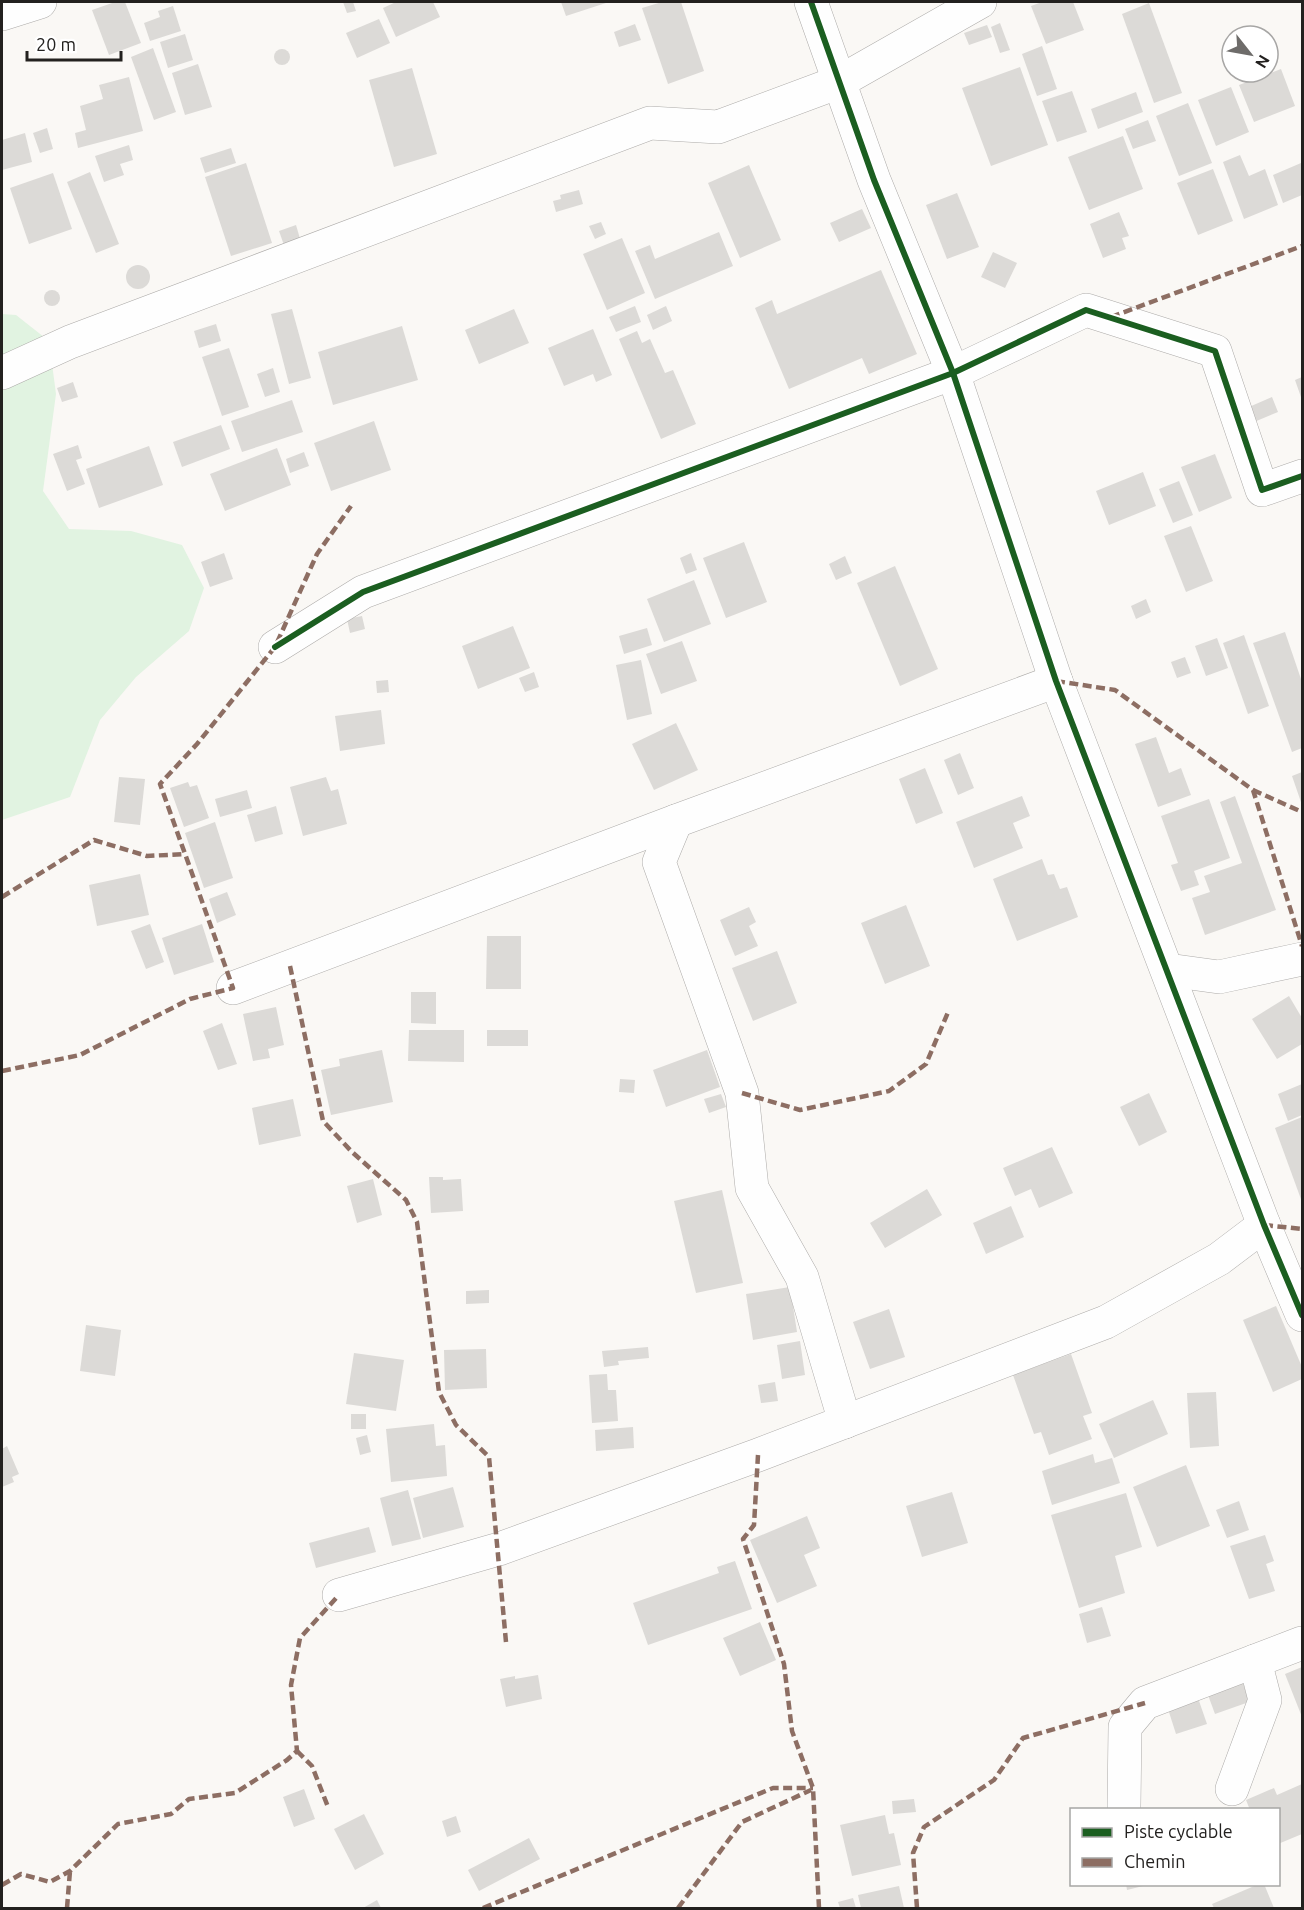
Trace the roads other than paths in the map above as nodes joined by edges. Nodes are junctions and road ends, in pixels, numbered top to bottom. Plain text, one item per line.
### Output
1 (40, 2) edge
2 (811, 2) edge
3 (981, 2) edge
4 (2, 14) edge
5 (839, 82) junction
6 (2, 373) edge
7 (953, 373) junction
8 (1302, 476) edge
9 (275, 647) dead end
10 (1056, 681) junction
11 (676, 821) junction
12 (1302, 959) edge
13 (1168, 970) junction
14 (233, 988) dead end
15 (1264, 1225) junction
16 (1302, 1315) edge
17 (845, 1422) junction
18 (339, 1596) dead end
19 (1302, 1643) edge
20 (1255, 1661) junction
21 (1232, 1789) dead end
22 (1124, 1806) dead end

1 - 4 street
2 - 5 street
3 - 5 street
5 - 6 street
5 - 7 street
7 - 8 street
7 - 9 street
7 - 10 street
10 - 11 street
10 - 13 street
11 - 14 street
11 - 17 street
12 - 13 street
13 - 15 street
15 - 16 street
15 - 17 street
17 - 18 street
19 - 20 street
20 - 21 street
20 - 22 street

